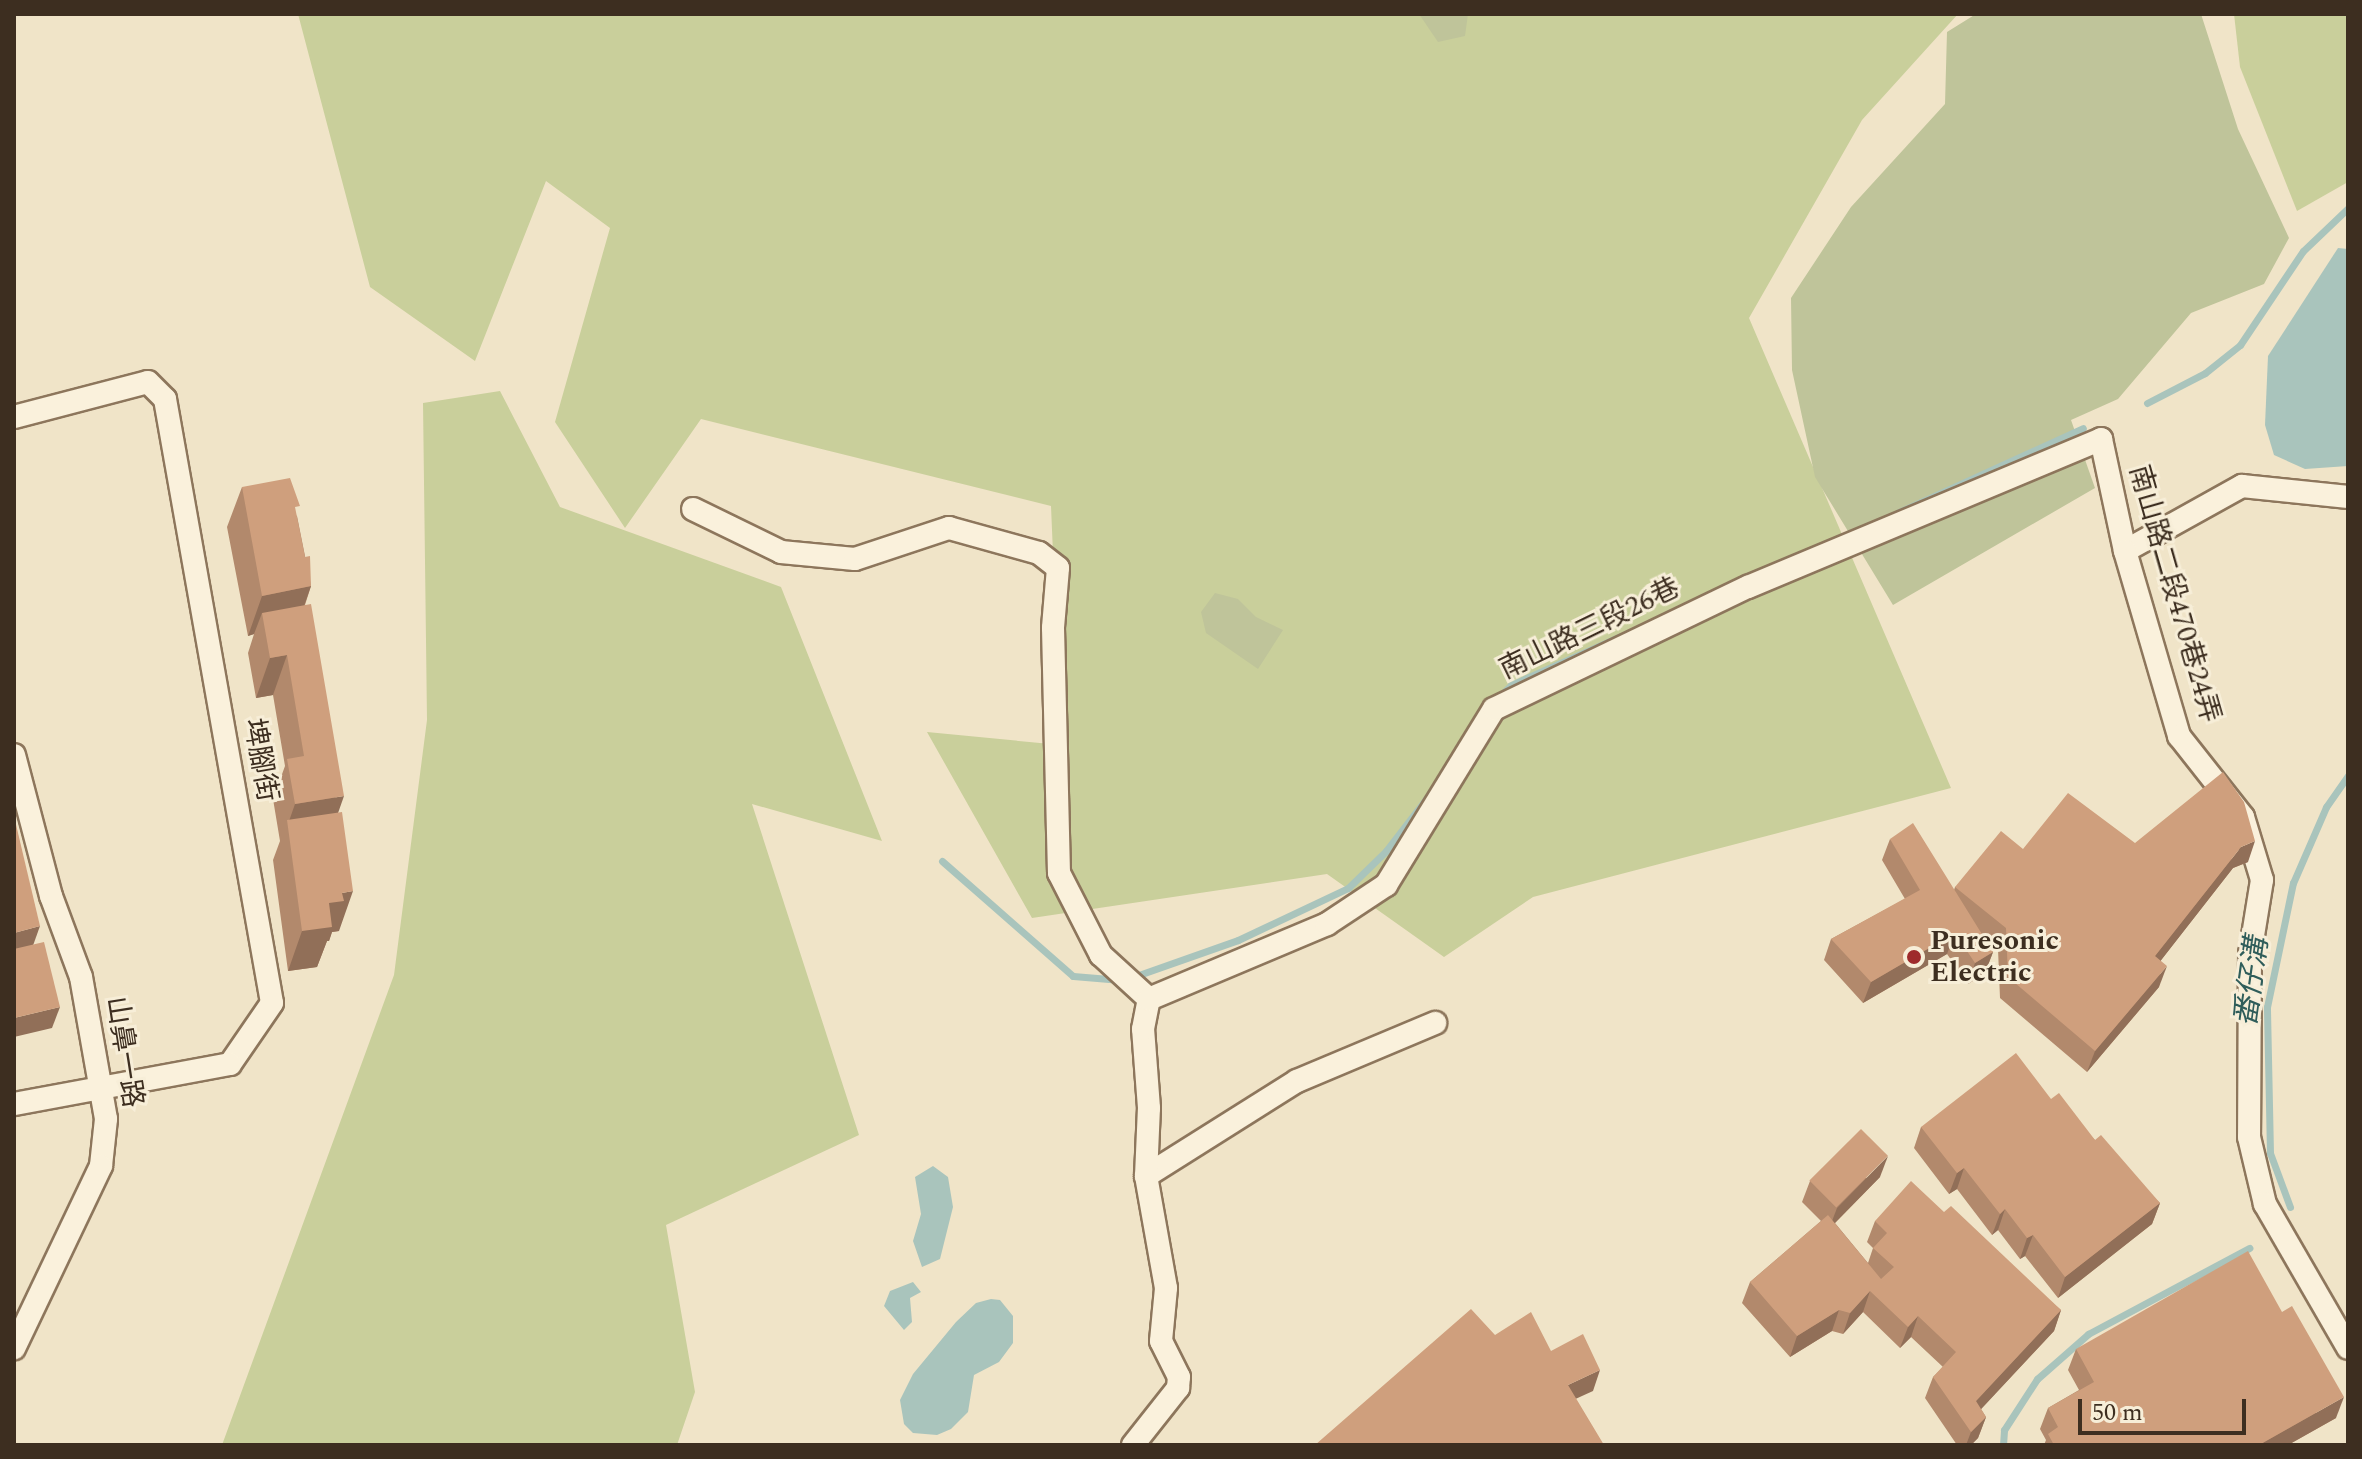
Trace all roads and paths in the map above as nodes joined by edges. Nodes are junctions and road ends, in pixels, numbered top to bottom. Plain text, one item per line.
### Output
1 (14, 417) edge
2 (2101, 439) joint
3 (2348, 497) edge
4 (693, 509) dead end
5 (2125, 551) junction
6 (14, 755) edge
7 (1149, 999) junction
8 (1435, 1023) dead end
9 (101, 1087) junction
10 (14, 1104) edge
11 (1146, 1176) junction
12 (14, 1348) edge
13 (2348, 1348) edge
14 (1133, 1445) edge

1 - 9 street, 埤腳街
2 - 5 street, 南山路二段470巷24弄
2 - 7 street, 南山路三段26巷
3 - 5 street
4 - 7 street
5 - 13 street, 南山路二段470巷24弄
6 - 9 street, 山鼻一路
7 - 11 street
8 - 11 street
9 - 10 street, 埤腳街
9 - 12 street, 山鼻一路
11 - 14 street

